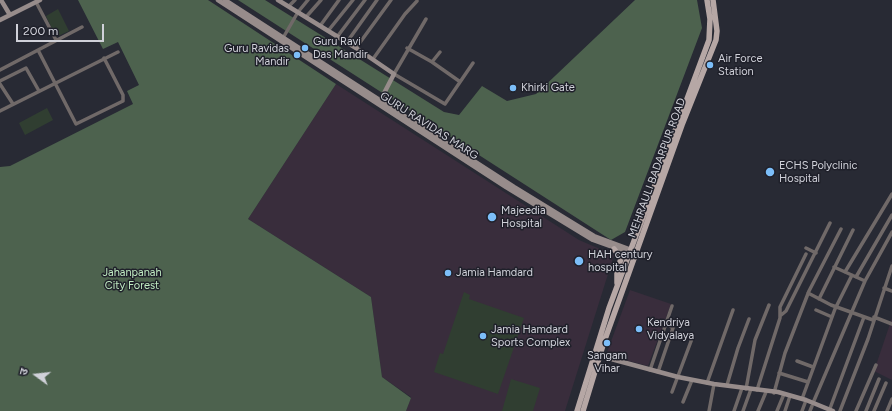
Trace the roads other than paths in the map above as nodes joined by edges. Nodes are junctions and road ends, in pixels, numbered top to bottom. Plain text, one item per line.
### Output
1 (1, 0) edge
2 (218, 0) edge
3 (226, 0) edge
4 (278, 0) edge
5 (295, 0) edge
6 (308, 0) edge
7 (321, 0) edge
8 (339, 0) edge
9 (353, 0) edge
10 (365, 0) edge
11 (377, 0) edge
12 (391, 0) edge
13 (707, 0) edge
14 (713, 0) edge
15 (38, 1) edge
16 (417, 1) dead end
17 (289, 6) junction
18 (298, 12) junction
19 (10, 15) junction
20 (306, 17) junction
21 (0, 20) edge
22 (426, 20) dead end
23 (320, 26) junction
24 (82, 27) dead end
25 (328, 31) junction
26 (337, 37) junction
27 (283, 38) junction
28 (56, 40) junction
29 (347, 42) junction
30 (356, 48) junction
31 (408, 48) junction
32 (38, 50) junction
33 (118, 52) dead end
34 (440, 52) dead end
35 (104, 58) junction
36 (373, 59) junction
37 (432, 62) junction
38 (473, 63) dead end
39 (0, 70) edge
40 (394, 74) junction
41 (0, 81) edge
42 (459, 81) junction
43 (55, 83) junction
44 (0, 84) edge
45 (39, 91) junction
46 (380, 101) junction
47 (13, 104) junction
48 (0, 111) edge
49 (892, 194) edge
50 (892, 215) edge
51 (830, 223) dead end
52 (841, 229) dead end
53 (853, 230) dead end
54 (892, 232) edge
55 (806, 248) dead end
56 (614, 249) junction
57 (634, 253) junction
58 (816, 253) junction
59 (806, 254) dead end
60 (892, 266) edge
61 (834, 267) junction
62 (844, 272) junction
63 (891, 273) edge
64 (854, 276) junction
65 (865, 281) junction
66 (617, 286) junction
67 (884, 288) junction
68 (892, 291) edge
69 (808, 293) junction
70 (819, 299) junction
71 (769, 305) dead end
72 (672, 306) dead end
73 (836, 307) junction
74 (734, 310) dead end
75 (816, 310) dead end
76 (851, 312) junction
77 (780, 316) junction
78 (864, 317) junction
79 (832, 318) junction
80 (873, 318) junction
81 (749, 319) dead end
82 (666, 322) junction
83 (892, 324) edge
84 (693, 336) dead end
85 (600, 356) junction
86 (797, 361) dead end
87 (876, 365) dead end
88 (813, 367) junction
89 (650, 370) junction
90 (658, 372) junction
91 (779, 373) junction
92 (678, 377) junction
93 (879, 379) dead end
94 (692, 380) junction
95 (808, 382) junction
96 (707, 383) junction
97 (886, 383) dead end
98 (714, 384) junction
99 (589, 385) junction
100 (727, 385) junction
101 (746, 389) junction
102 (757, 390) junction
103 (672, 392) dead end
104 (766, 392) junction
105 (774, 392) junction
106 (783, 396) junction
107 (790, 397) junction
108 (892, 399) edge
109 (803, 401) junction
110 (683, 402) dead end
111 (812, 404) junction
112 (577, 411) edge
113 (583, 411) edge
114 (709, 411) edge
115 (734, 411) edge
116 (743, 411) edge
117 (758, 411) edge
118 (777, 411) edge
119 (785, 411) edge
120 (802, 411) edge
121 (810, 411) edge
122 (830, 411) edge
123 (840, 411) edge
124 (856, 411) edge
125 (866, 411) edge
126 (874, 411) edge
127 (887, 411) edge

1 - 19 main road
2 - 56 main road, GURU RAVIDAS MARG
3 - 27 main road, GURU RAVIDAS MARG
4 - 17 main road
5 - 17 street
6 - 18 street
7 - 20 street
8 - 23 street
9 - 25 street
10 - 26 street
11 - 29 street
12 - 30 street
13 - 57 main road, MEHRAULI BADARPUR ROAD
14 - 57 main road, MEHRAULI BADARPUR ROAD
15 - 19 main road
15 - 28 street
16 - 36 street
17 - 18 main road
18 - 20 main road
18 - 27 street
19 - 21 main road
20 - 23 main road
22 - 31 street
23 - 25 main road
24 - 28 street
25 - 26 main road
26 - 29 main road
27 - 46 main road, GURU RAVIDAS MARG
28 - 32 street
29 - 30 main road
30 - 36 main road
31 - 37 street
31 - 40 street
32 - 39 street
32 - 43 street
33 - 35 street
34 - 37 street
35 - 43 street
35 - 43 street
36 - 40 main road
37 - 42 street
38 - 42 street
40 - 42 street
40 - 46 main road
41 - 45 street
43 - 45 street
44 - 47 street
45 - 47 street
46 - 57 main road, GURU RAVIDAS MARG
47 - 48 street
49 - 62 street
50 - 64 street
51 - 58 street
52 - 69 street
53 - 61 street
54 - 65 street
55 - 58 street
56 - 57 main road, GURU RAVIDAS MARG
56 - 66 main road
57 - 66 main road, MEHRAULI BADARPUR ROAD
57 - 85 main road, MEHRAULI BADARPUR ROAD
58 - 77 street
59 - 77 street
60 - 63 street
61 - 62 street
61 - 70 street
62 - 64 street
63 - 67 street
64 - 65 street
64 - 73 street
65 - 76 street
66 - 99 main road, MEHRAULI BADARPUR ROAD
67 - 68 street
67 - 80 street
69 - 70 street
69 - 91 street
70 - 73 street
71 - 101 street
72 - 82 street
73 - 76 street
73 - 79 street
74 - 96 street
75 - 79 street
76 - 78 street
76 - 111 street
77 - 102 street
78 - 80 street
78 - 122 street
79 - 88 street
80 - 83 street
80 - 123 street
81 - 100 street
82 - 89 street
82 - 90 street
84 - 92 street
85 - 89 main road
85 - 99 main road, MEHRAULI BADARPUR ROAD
86 - 88 street
87 - 124 street
88 - 95 street
89 - 90 main road
90 - 92 main road
91 - 95 street
91 - 105 street
92 - 94 main road
92 - 103 street
93 - 125 street
94 - 96 main road
94 - 110 street
95 - 109 street
96 - 98 main road
97 - 126 street
98 - 100 main road
98 - 114 street
99 - 112 main road, MEHRAULI BADARPUR ROAD
99 - 113 main road, MEHRAULI BADARPUR ROAD
100 - 101 main road
101 - 102 main road
101 - 115 street
101 - 116 street
102 - 104 main road
104 - 105 main road
104 - 117 street
105 - 106 main road
106 - 107 main road
106 - 118 street
107 - 109 main road
107 - 119 street
108 - 127 street
109 - 111 main road
109 - 120 street
111 - 121 street
111 - 122 main road

